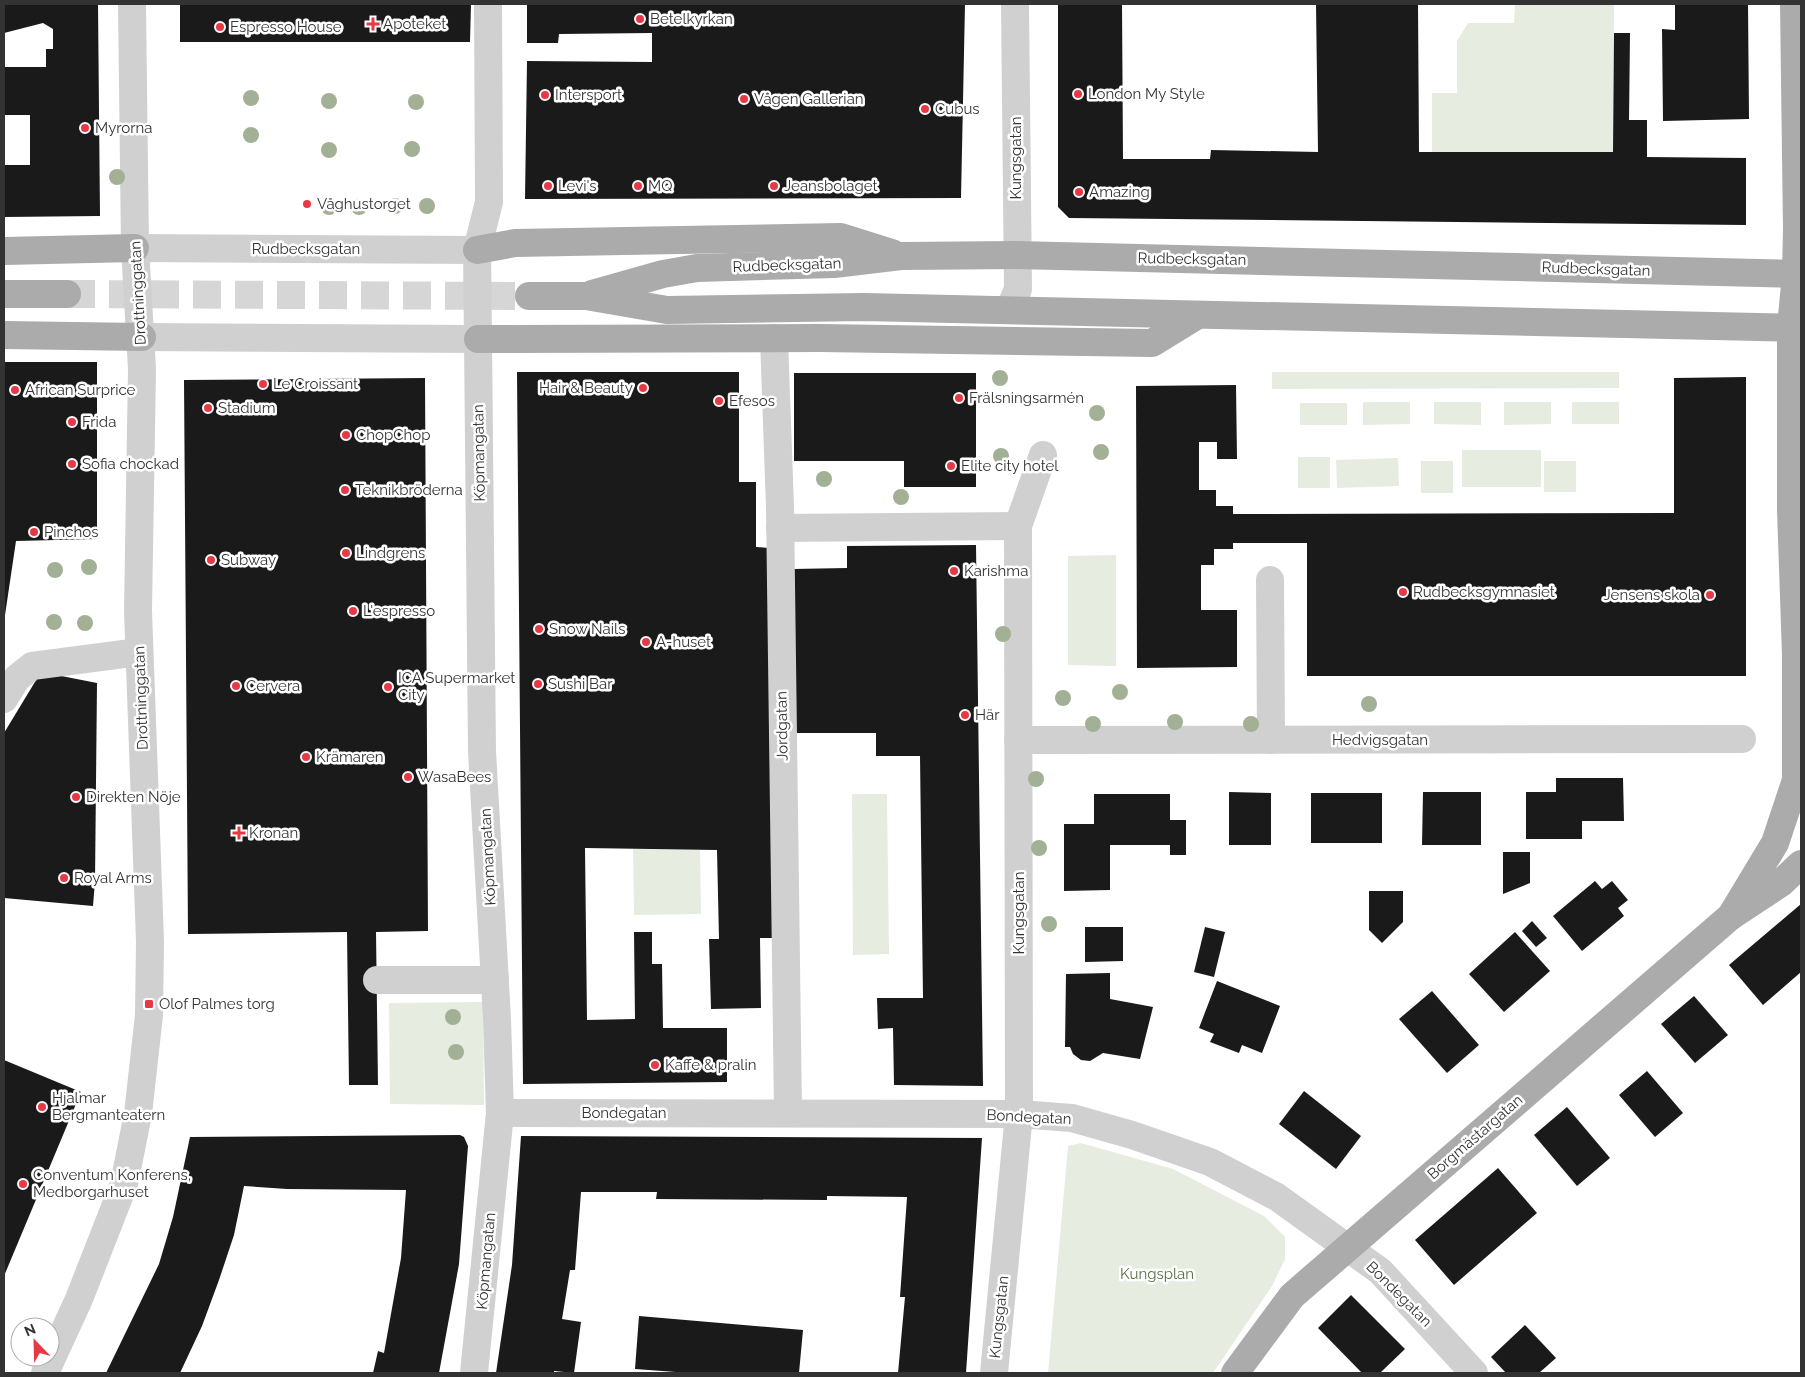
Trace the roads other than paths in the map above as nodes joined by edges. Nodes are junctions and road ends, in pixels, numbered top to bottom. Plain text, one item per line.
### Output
1 (132, 4) edge
2 (488, 4) edge
3 (1015, 4) edge
4 (1794, 4) edge
5 (135, 248) junction
6 (477, 250) junction
7 (4, 251) edge
8 (1016, 255) junction
9 (901, 256) junction
10 (1799, 274) edge
11 (4, 294) edge
12 (67, 294) tunnel mouth
13 (529, 296) tunnel mouth
14 (586, 296) junction
15 (1009, 310) junction
16 (1196, 316) junction
17 (1796, 327) edge
18 (4, 335) edge
19 (142, 337) junction
20 (774, 338) junction
21 (478, 339) junction
22 (1043, 455) dead end
23 (1018, 526) junction
24 (780, 528) junction
25 (1270, 580) dead end
26 (139, 652) junction
27 (4, 699) edge
28 (1742, 739) dead end
29 (1018, 740) junction
30 (1271, 740) junction
31 (1799, 781) edge
32 (1794, 812) edge
33 (1801, 864) edge
34 (1731, 916) junction
35 (377, 980) dead end
36 (495, 980) junction
37 (500, 1113) junction
38 (788, 1113) junction
39 (1019, 1114) junction
40 (1348, 1247) junction
41 (45, 1373) edge
42 (474, 1373) edge
43 (994, 1373) edge
44 (1235, 1373) edge
45 (1474, 1373) edge

1 - 5 street, Drottninggatan
2 - 6 street
3 - 8 street, Kungsgatan
4 - 10 main road, Borgmästargatan
5 - 6 street, Rudbecksgatan
5 - 7 main road
5 - 19 street, Drottninggatan
6 - 9 main road
6 - 21 street, Köpmangatan
8 - 9 main road, Rudbecksgatan
8 - 10 main road, Rudbecksgatan
8 - 15 street, Kungsgatan
9 - 14 main road, Rudbecksgatan
10 - 17 main road, Borgmästargatan
11 - 12 main road
13 - 14 main road, Rudbecksgatan
14 - 15 main road, Rudbecksgatan
15 - 16 main road, Rudbecksgatan
16 - 17 main road, Rudbecksgatan
16 - 20 main road
17 - 31 main road, Borgmästargatan
18 - 19 main road
19 - 21 street
19 - 26 street, Drottninggatan
20 - 21 main road
20 - 24 street, Jordgatan
21 - 36 street, Köpmangatan
22 - 23 street, Kungsgatan
23 - 24 street
23 - 29 street, Kungsgatan
24 - 38 street, Jordgatan
25 - 30 street
26 - 27 street
26 - 41 street, Drottninggatan
28 - 30 street, Hedvigsgatan
29 - 30 street, Hedvigsgatan
29 - 39 street, Kungsgatan
31 - 32 main road, Borgmästargatan
32 - 34 main road, Borgmästargatan
33 - 34 main road, Borgmästargatan
34 - 40 main road, Borgmästargatan
35 - 36 street
36 - 37 street, Köpmangatan
37 - 38 street, Bondegatan
37 - 42 street, Köpmangatan
38 - 39 street, Bondegatan
39 - 40 street, Bondegatan
39 - 43 street, Kungsgatan
40 - 44 main road, Borgmästargatan
40 - 45 street, Bondegatan

